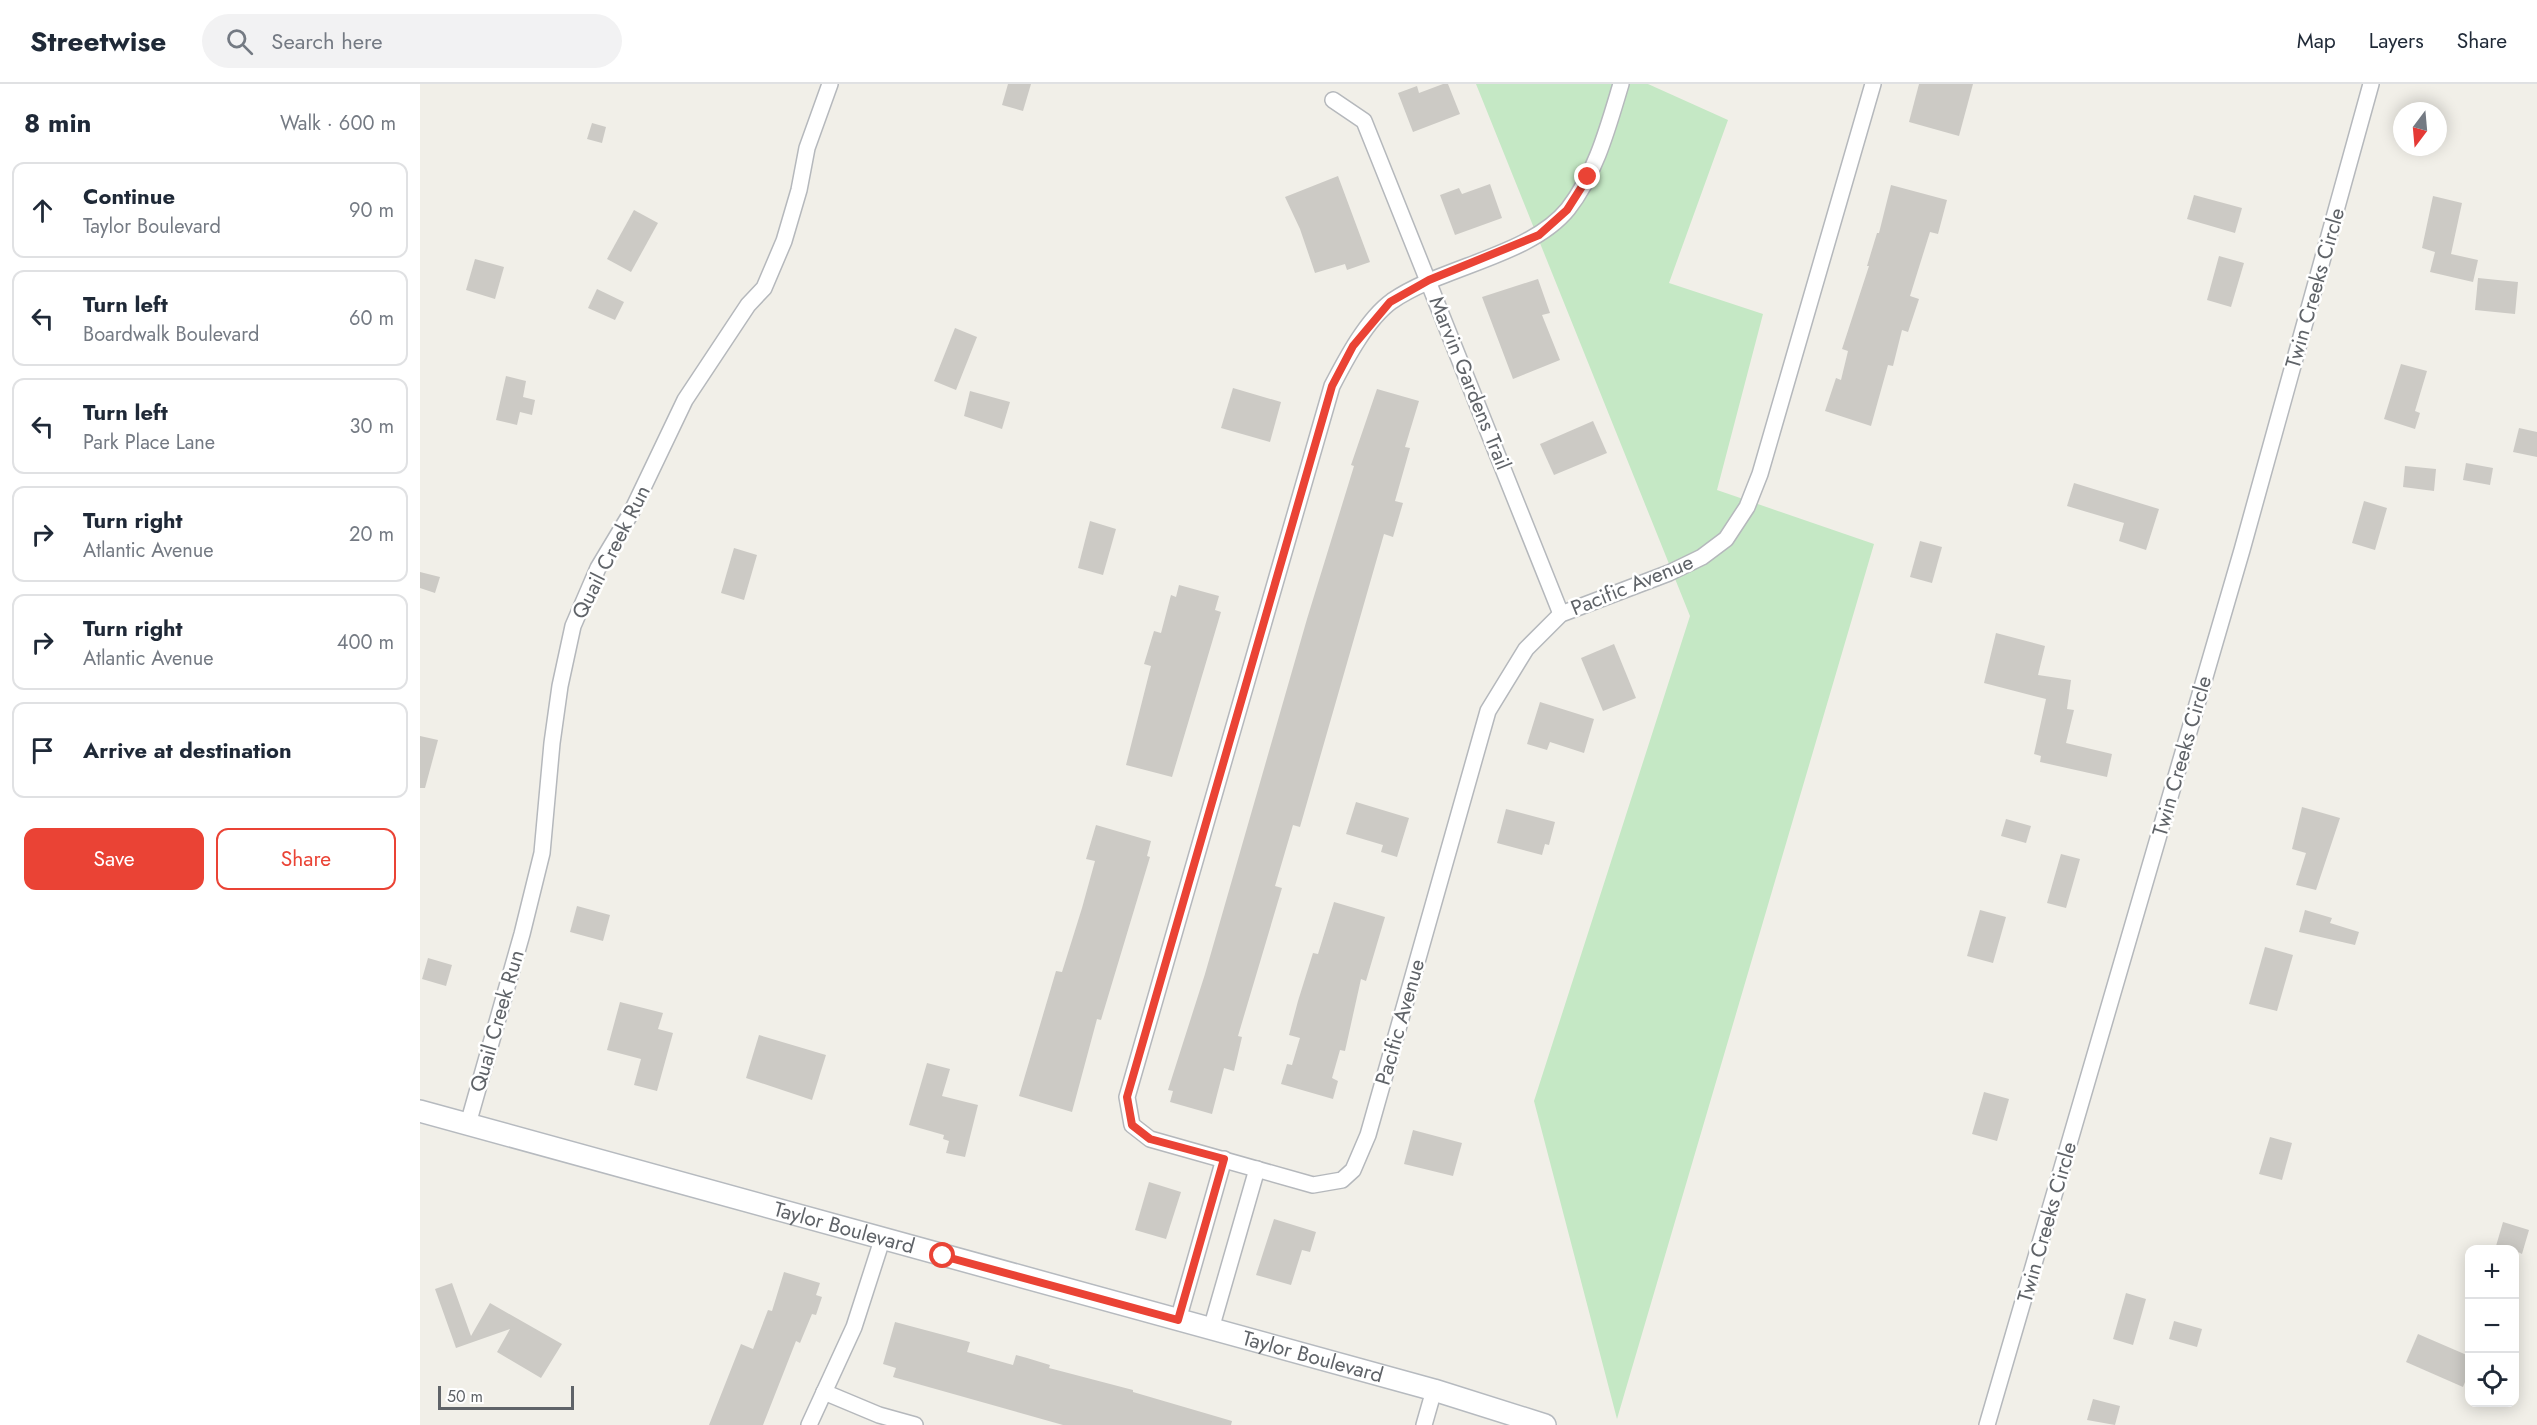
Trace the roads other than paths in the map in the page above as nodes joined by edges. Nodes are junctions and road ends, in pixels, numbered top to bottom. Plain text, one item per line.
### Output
1 (830, 84) edge
2 (1621, 84) edge
3 (1873, 84) edge
4 (2371, 84) edge
5 (1333, 100) dead end
6 (1429, 280) junction
7 (1561, 614) junction
8 (420, 1111) edge
9 (468, 1124) junction
10 (1224, 1159) junction
11 (1257, 1169) junction
12 (882, 1240) junction
13 (1178, 1320) junction
14 (1211, 1329) junction
15 (1434, 1390) junction
16 (824, 1392) junction
17 (809, 1425) edge
18 (915, 1425) edge
19 (1424, 1425) edge
20 (1545, 1425) edge
21 (1987, 1425) edge

1 - 9 street, Quail Creek Run
2 - 6 street
3 - 7 street, Pacific Avenue
4 - 21 street, Twin Creeks Circle
5 - 6 street, Marvin Gardens Trail
6 - 7 street, Marvin Gardens Trail
6 - 10 street
7 - 11 street, Pacific Avenue
8 - 9 street, Taylor Boulevard
9 - 12 street, Taylor Boulevard
10 - 11 street
10 - 13 street
11 - 14 street
12 - 13 street, Taylor Boulevard
12 - 16 street
13 - 14 street, Taylor Boulevard
14 - 15 street, Taylor Boulevard
15 - 19 street
15 - 20 street, Taylor Boulevard
16 - 17 street
16 - 18 street

